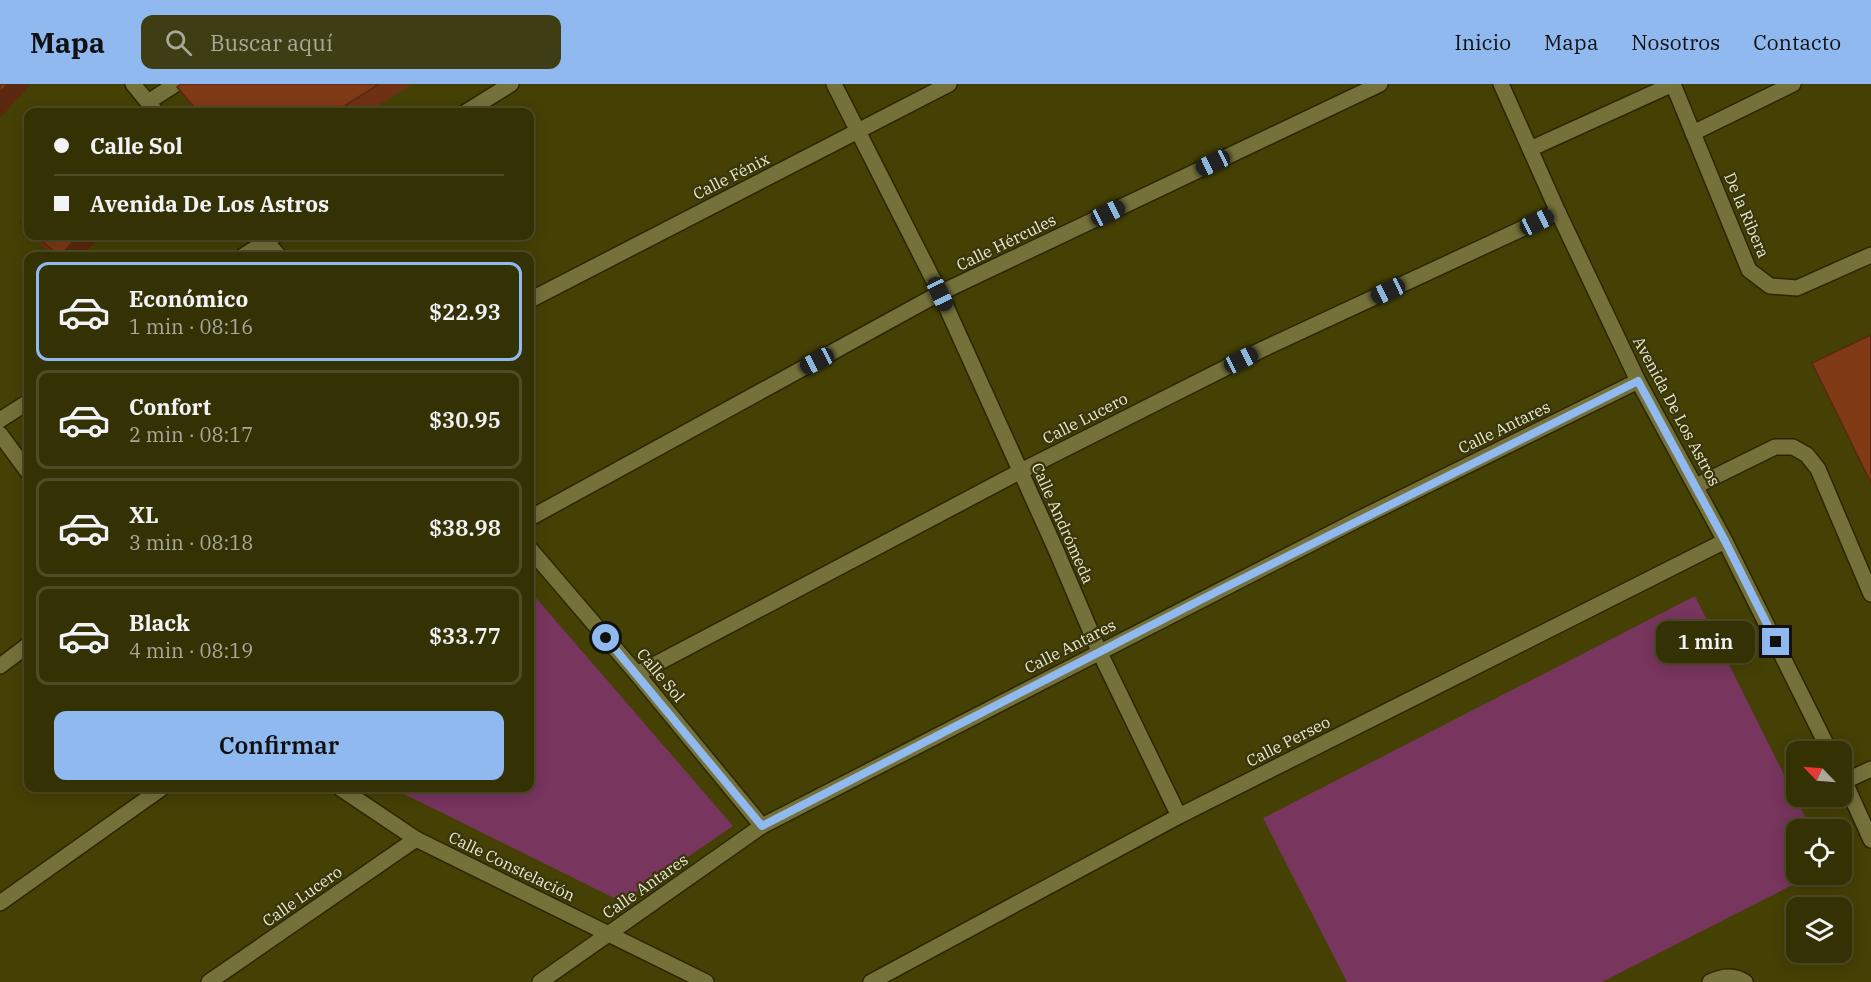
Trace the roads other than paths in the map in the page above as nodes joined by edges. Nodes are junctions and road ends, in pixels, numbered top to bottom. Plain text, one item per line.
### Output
1 (133, 84) edge
2 (176, 84) edge
3 (511, 84) edge
4 (834, 84) edge
5 (949, 84) edge
6 (1380, 84) edge
7 (1501, 84) edge
8 (1673, 84) edge
9 (1793, 84) edge
10 (152, 107) edge
11 (472, 108) edge
12 (857, 131) junction
13 (1693, 133) junction
14 (1530, 149) junction
15 (1558, 212) junction
16 (263, 240) edge
17 (248, 252) edge
18 (1871, 255) edge
19 (940, 294) junction
20 (534, 298) edge
21 (1638, 381) junction
22 (24, 405) edge
23 (0, 420) edge
24 (0, 434) edge
25 (24, 467) edge
26 (1021, 471) junction
27 (1696, 486) junction
28 (534, 516) edge
29 (1725, 541) junction
30 (534, 554) edge
31 (1871, 594) edge
32 (24, 648) edge
33 (1099, 651) junction
34 (0, 666) edge
35 (637, 674) junction
36 (1825, 741) edge
37 (1871, 769) edge
38 (1852, 775) edge
39 (156, 792) edge
40 (346, 792) edge
41 (1852, 798) edge
42 (1179, 816) junction
43 (762, 826) junction
44 (416, 839) junction
45 (1871, 840) edge
46 (0, 903) edge
47 (609, 934) junction
48 (209, 982) edge
49 (540, 982) edge
50 (706, 982) edge
51 (871, 982) edge
52 (1710, 982) edge
53 (1746, 982) edge

1 - 10 street
2 - 10 street
3 - 11 street
4 - 12 street, Calle Andrómeda
5 - 12 street, Calle Fénix
6 - 19 street, Calle Hércules
7 - 14 street, Avenida De Los Astros
8 - 13 street, De la Ribera
8 - 14 street
9 - 13 street
12 - 19 street, Calle Andrómeda
12 - 20 street, Calle Fénix
13 - 18 street, De la Ribera
14 - 15 street, Avenida De Los Astros
15 - 21 street, Avenida De Los Astros
15 - 26 street, Calle Lucero
16 - 17 street
19 - 26 street, Calle Andrómeda
19 - 28 street, Calle Hércules
21 - 27 street, Avenida De Los Astros
21 - 33 street, Calle Antares
22 - 23 street
24 - 25 street
26 - 33 street, Calle Andrómeda
26 - 35 street, Calle Lucero
27 - 29 street, Avenida De Los Astros
27 - 31 street
29 - 36 street, Avenida De Los Astros
29 - 42 street, Calle Perseo
30 - 35 street, Calle Sol
32 - 34 street
33 - 42 street, Calle Andrómeda
33 - 43 street, Calle Antares
35 - 43 street, Calle Sol
37 - 38 street
39 - 46 street
40 - 44 street, Calle Constelación
41 - 45 street
42 - 51 street, Calle Perseo
43 - 47 street, Calle Antares
44 - 47 street, Calle Constelación
44 - 48 street, Calle Lucero
47 - 49 street, Calle Antares
47 - 50 street, Calle Constelación
52 - 53 street

